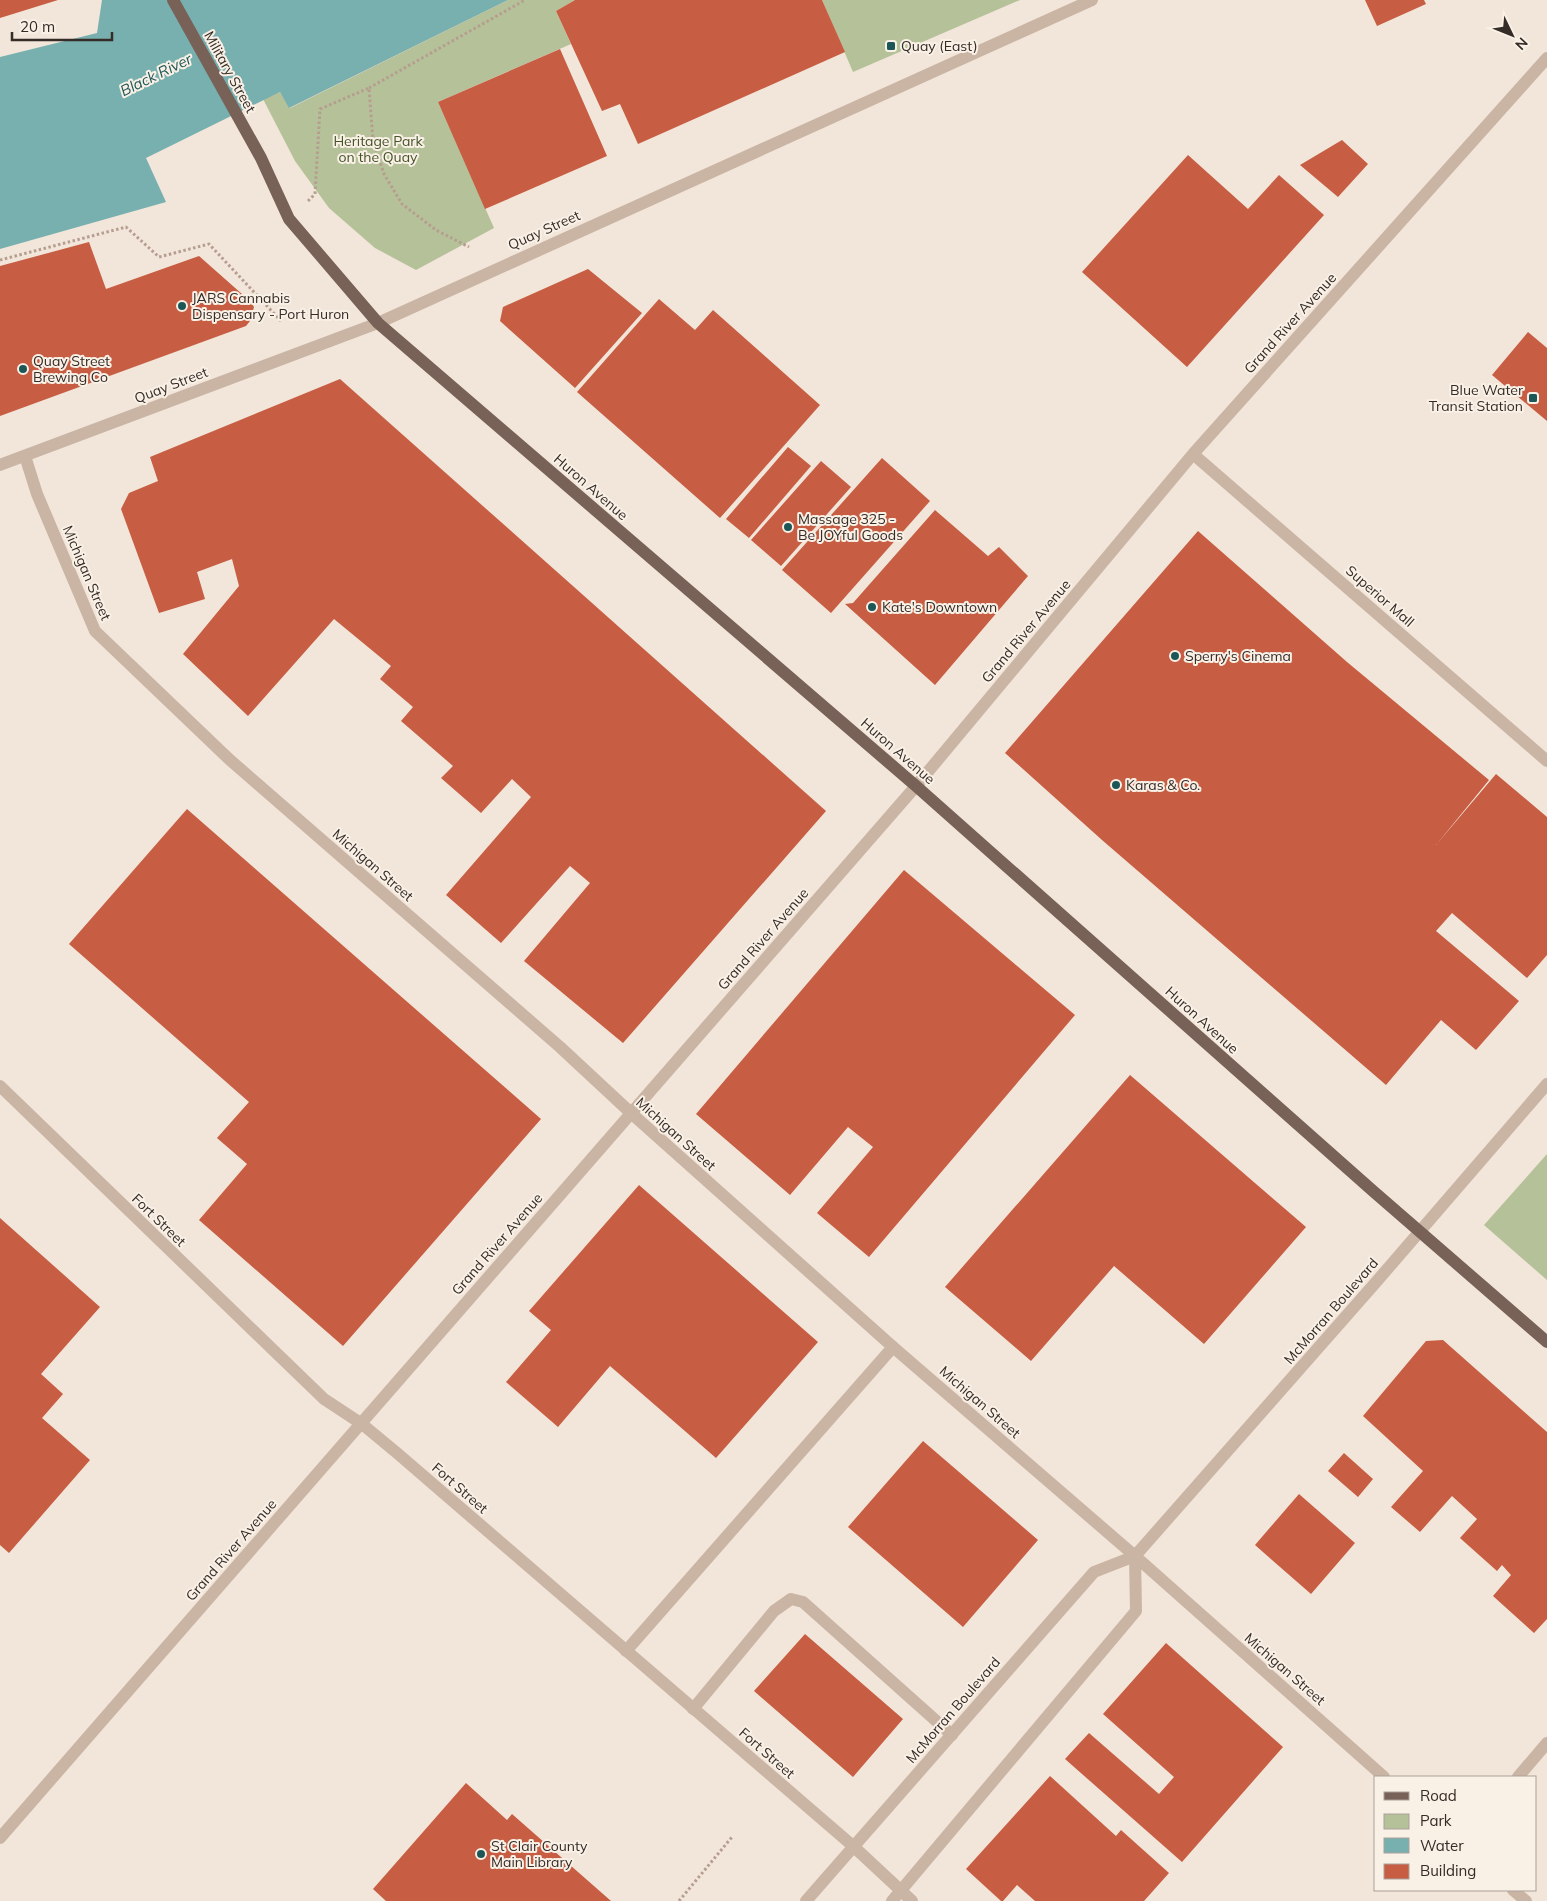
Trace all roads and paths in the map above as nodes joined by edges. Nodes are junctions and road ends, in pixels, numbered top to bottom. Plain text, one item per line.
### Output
1 (173, 0) edge
2 (525, 0) edge
3 (1092, 0) edge
4 (1547, 58) edge
5 (369, 88) junction
6 (261, 158) joint
7 (315, 194) dead end
8 (469, 247) dead end
9 (0, 260) edge
10 (281, 321) dead end
11 (378, 323) junction
12 (1193, 454) junction
13 (25, 456) junction
14 (0, 465) edge
15 (1547, 761) edge
16 (916, 786) junction
17 (1547, 1084) edge
18 (0, 1086) edge
19 (630, 1113) junction
20 (1420, 1232) junction
21 (1547, 1342) edge
22 (893, 1346) junction
23 (362, 1424) junction
24 (1135, 1556) junction
25 (626, 1651) junction
26 (693, 1709) junction
27 (952, 1735) junction
28 (1547, 1743) edge
29 (1383, 1776) edge
30 (1519, 1776) edge
31 (732, 1836) dead end
32 (0, 1838) edge
33 (853, 1846) junction
34 (902, 1891) junction
35 (1514, 1891) edge
36 (679, 1901) edge
37 (806, 1901) edge
38 (892, 1901) edge
39 (912, 1901) edge
40 (1526, 1901) edge

1 - 6 main road, Military Street
2 - 5 path
3 - 11 street, Quay Street
4 - 12 street, Grand River Avenue
5 - 7 path
5 - 8 path
6 - 11 main road, Huron Avenue
9 - 10 path
11 - 13 street, Quay Street
11 - 16 main road, Huron Avenue
12 - 15 street, Superior Mall
12 - 16 street, Grand River Avenue
13 - 14 street, Quay Street
13 - 19 street, Michigan Street
16 - 19 street, Grand River Avenue
16 - 20 main road, Huron Avenue
17 - 20 street, McMorran Boulevard
18 - 23 street, Fort Street
19 - 22 street, Michigan Street
19 - 23 street, Grand River Avenue
20 - 21 main road, Huron Avenue
20 - 24 street, McMorran Boulevard
22 - 24 street, Michigan Street
22 - 25 street
23 - 25 street, Fort Street
23 - 32 street, Grand River Avenue
24 - 27 street, McMorran Boulevard
24 - 29 street, Michigan Street
24 - 34 street
25 - 26 street, Fort Street
26 - 27 street
26 - 33 street, Fort Street
27 - 33 street, McMorran Boulevard
28 - 30 street
31 - 36 path
33 - 34 street, Fort Street
33 - 37 street, McMorran Boulevard
34 - 38 street
34 - 39 street, Fort Street
35 - 40 street

